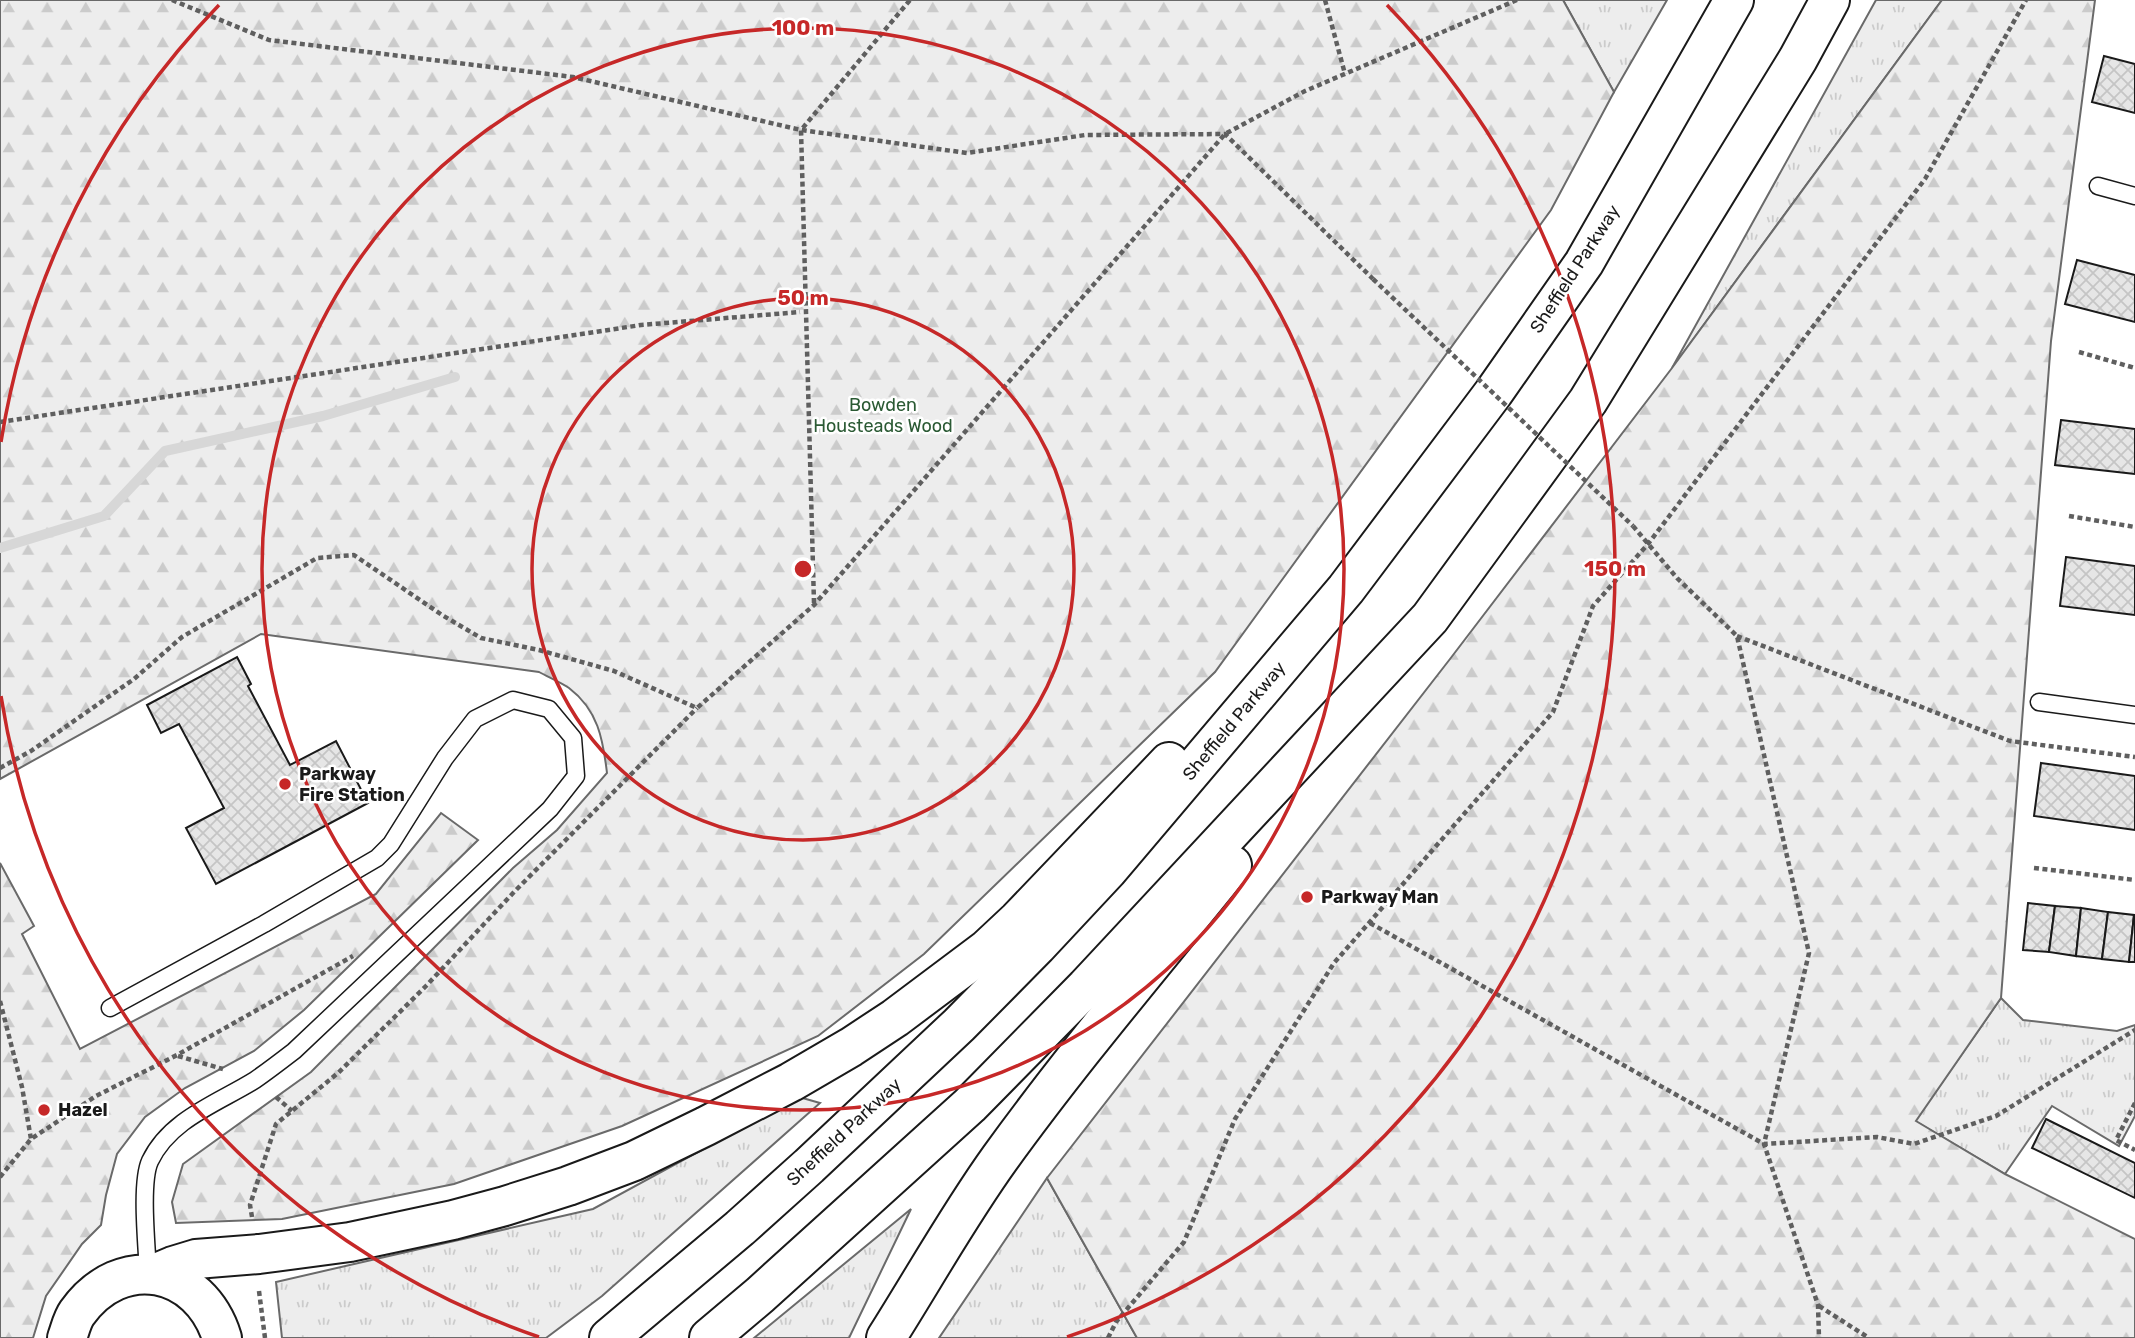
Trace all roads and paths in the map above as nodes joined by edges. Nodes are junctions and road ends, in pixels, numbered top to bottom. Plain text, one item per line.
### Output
1 (172, 0) edge
2 (910, 0) edge
3 (1325, 0) edge
4 (1517, 0) edge
5 (1734, 0) edge
6 (1830, 0) edge
7 (2026, 0) edge
8 (1345, 74) junction
9 (801, 130) junction
10 (1226, 134) junction
11 (2098, 186) dead end
12 (2135, 197) edge
13 (800, 312) dead end
14 (2079, 352) dead end
15 (2135, 368) edge
16 (0, 422) edge
17 (2069, 516) dead end
18 (2135, 527) edge
19 (1648, 544) junction
20 (1346, 589) junction
21 (814, 605) junction
22 (1430, 618) junction
23 (1737, 636) junction
24 (2039, 702) dead end
25 (697, 708) junction
26 (2135, 715) edge
27 (2135, 757) edge
28 (0, 768) edge
29 (2034, 869) dead end
30 (2135, 880) edge
31 (1370, 922) junction
32 (362, 951) dead end
33 (0, 1002) edge
34 (110, 1008) dead end
35 (2135, 1030) edge
36 (177, 1055) junction
37 (256, 1079) junction
38 (2135, 1103) edge
39 (32, 1139) junction
40 (1764, 1144) junction
41 (2135, 1150) edge
42 (0, 1177) edge
43 (259, 1254) junction
44 (151, 1274) junction
45 (1818, 1306) junction
46 (67, 1338) edge
47 (222, 1338) edge
48 (265, 1338) edge
49 (609, 1338) edge
50 (709, 1338) edge
51 (886, 1338) edge
52 (1108, 1338) edge
53 (1819, 1338) edge
54 (1869, 1338) edge

1 - 9 path
2 - 9 path
3 - 8 path
4 - 8 path
5 - 20 highway, Sheffield Parkway
6 - 22 highway
7 - 19 path
8 - 10 path
9 - 10 path
9 - 21 path
10 - 19 path, bridge
10 - 21 path
11 - 12 lane
13 - 16 path
14 - 15 path
17 - 18 path
19 - 23 path
19 - 31 path
20 - 43 highway
20 - 49 highway, Sheffield Parkway
21 - 25 path
22 - 50 highway
22 - 51 highway
23 - 27 path
23 - 40 path
24 - 26 lane
25 - 28 path
25 - 43 path
29 - 30 path
31 - 40 path
31 - 52 path
32 - 36 path
33 - 39 path
34 - 37 lane
35 - 40 path
36 - 37 path
36 - 39 path
37 - 44 lane
38 - 41 path
39 - 42 path
40 - 45 path
43 - 44 highway
43 - 48 path
44 - 46 highway
44 - 47 highway
45 - 53 path
45 - 54 path

